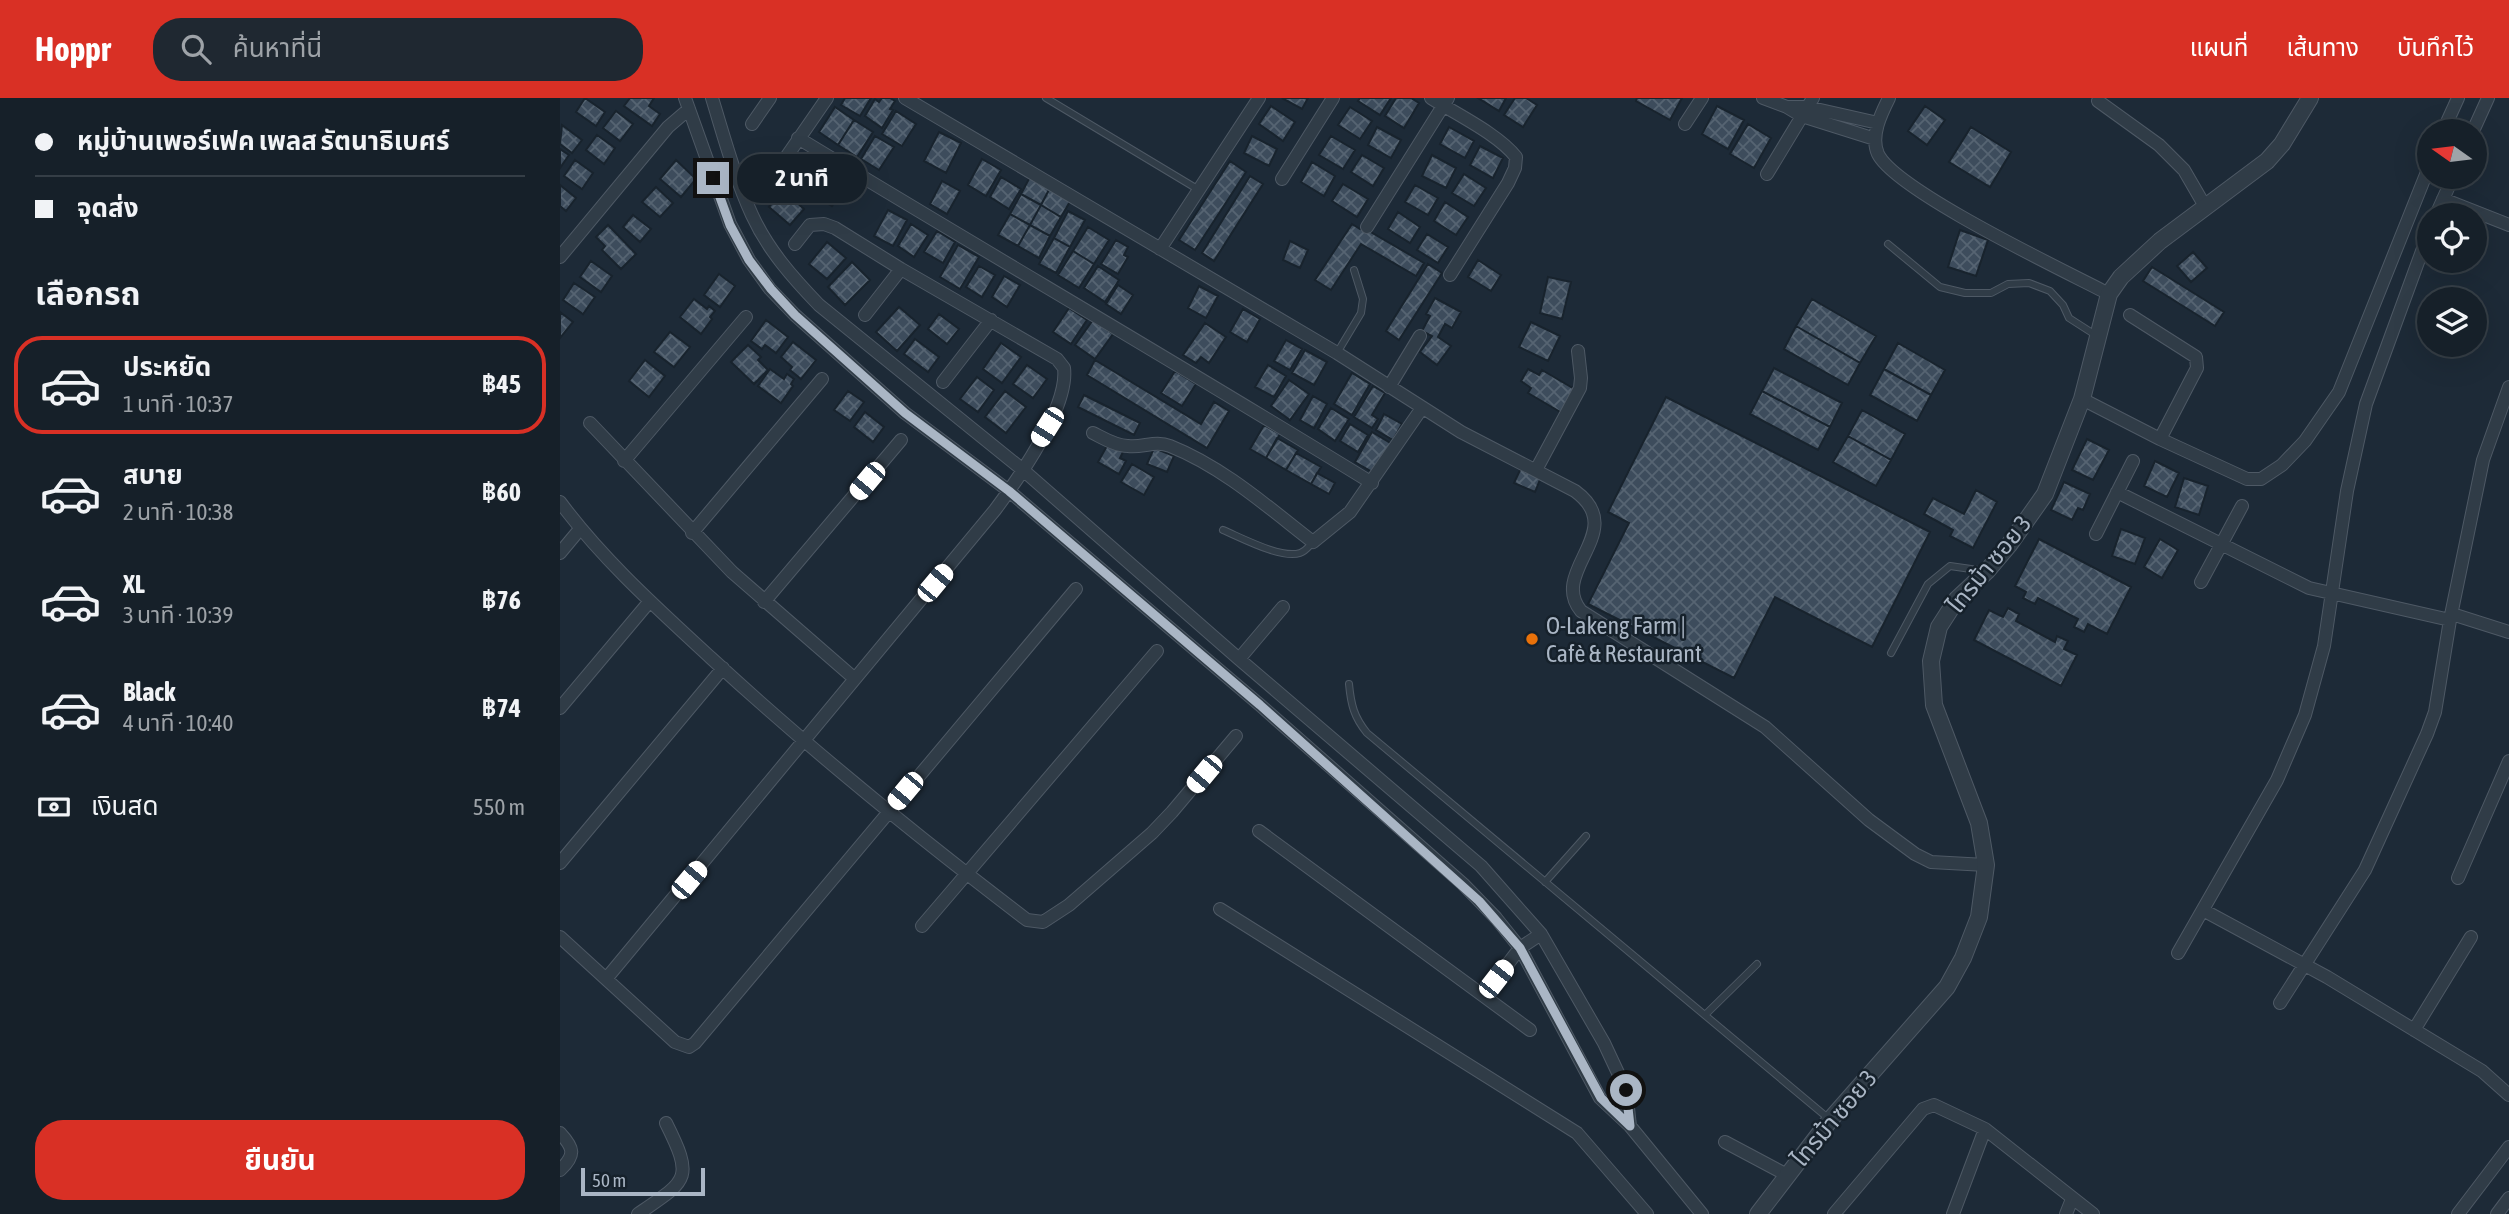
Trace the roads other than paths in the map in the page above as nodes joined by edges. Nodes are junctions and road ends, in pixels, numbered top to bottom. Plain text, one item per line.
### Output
1 (712, 98) edge
2 (770, 98) edge
3 (827, 98) edge
4 (905, 98) edge
5 (1046, 98) edge
6 (1259, 98) edge
7 (1333, 98) edge
8 (1430, 98) edge
9 (1702, 98) edge
10 (1763, 98) edge
11 (1889, 98) edge
12 (2310, 98) edge
13 (2458, 98) edge
14 (2488, 98) edge
15 (2098, 101) dead end
16 (1445, 102) edge
17 (687, 103) edge
18 (1807, 107) edge
19 (2448, 119) edge
20 (2478, 119) edge
21 (1878, 123) junction
22 (752, 124) dead end
23 (1685, 124) dead end
24 (798, 138) junction
25 (1875, 139) junction
26 (778, 169) dead end
27 (1767, 174) dead end
28 (1282, 179) dead end
29 (2420, 189) edge
30 (2448, 189) edge
31 (1199, 190) junction
32 (2443, 199) junction
33 (2441, 203) edge
34 (2206, 208) junction
35 (752, 215) junction
36 (730, 225) junction
37 (2509, 225) edge
38 (1367, 227) dead end
39 (795, 244) dead end
40 (1888, 244) dead end
41 (1160, 249) junction
42 (560, 257) edge
43 (2417, 265) edge
44 (901, 269) junction
45 (1354, 270) dead end
46 (1450, 275) dead end
47 (2109, 295) junction
48 (865, 315) dead end
49 (2130, 315) dead end
50 (746, 317) dead end
51 (990, 320) junction
52 (1420, 336) dead end
53 (2099, 337) junction
54 (1578, 351) dead end
55 (1337, 353) junction
56 (822, 379) dead end
57 (943, 382) dead end
58 (1389, 387) junction
59 (2509, 387) edge
60 (2082, 399) junction
61 (1425, 410) junction
62 (590, 424) dead end
63 (1093, 433) dead end
64 (2160, 439) junction
65 (901, 440) dead end
66 (624, 461) junction
67 (2133, 461) dead end
68 (1023, 470) junction
69 (1536, 470) junction
70 (1372, 483) junction
71 (1009, 491) junction
72 (2117, 492) junction
73 (560, 502) edge
74 (2242, 506) dead end
75 (580, 529) junction
76 (1223, 530) dead end
77 (692, 533) junction
78 (2095, 534) dead end
79 (1313, 542) junction
80 (2220, 545) junction
81 (560, 553) edge
82 (1986, 571) junction
83 (2202, 582) dead end
84 (1076, 589) dead end
85 (2333, 594) junction
86 (650, 601) junction
87 (764, 602) junction
88 (1283, 607) dead end
89 (2451, 617) junction
90 (2509, 632) edge
91 (1157, 651) dead end
92 (1891, 653) dead end
93 (1239, 659) junction
94 (723, 668) junction
95 (855, 679) junction
96 (1349, 684) dead end
97 (560, 708) edge
98 (1308, 717) junction
99 (1295, 735) junction
100 (1236, 736) dead end
101 (804, 742) junction
102 (2509, 761) edge
103 (888, 811) junction
104 (1259, 831) dead end
105 (1586, 836) dead end
106 (560, 863) edge
107 (1986, 865) junction
108 (968, 873) junction
109 (2458, 878) dead end
110 (1545, 883) junction
111 (1220, 909) dead end
112 (2203, 910) junction
113 (922, 926) dead end
114 (1541, 934) junction
115 (560, 937) edge
116 (2470, 937) dead end
117 (1520, 948) junction
118 (2178, 953) dead end
119 (1757, 964) dead end
120 (2305, 964) junction
121 (606, 979) junction
122 (1484, 995) junction
123 (2280, 1003) dead end
124 (1705, 1015) junction
125 (1530, 1030) dead end
126 (2414, 1030) junction
127 (2509, 1095) edge
128 (1830, 1120) junction
129 (666, 1123) dead end
130 (1630, 1126) junction
131 (1985, 1129) junction
132 (560, 1133) edge
133 (1725, 1142) dead end
134 (2509, 1147) edge
135 (560, 1170) edge
136 (1787, 1175) junction
137 (2509, 1198) edge
138 (2071, 1199) junction
139 (638, 1214) edge
140 (1647, 1214) edge
141 (1702, 1214) edge
142 (1758, 1214) edge
143 (1834, 1214) edge
144 (1954, 1214) edge
145 (2067, 1214) edge
146 (2093, 1214) edge
147 (2458, 1214) edge
148 (2497, 1214) edge

1 - 35 street
2 - 22 street
3 - 24 street
4 - 41 street
5 - 31 lane
6 - 31 street
7 - 28 street
8 - 16 street
9 - 23 street
10 - 18 street
11 - 21 street
12 - 34 street, ไทรม้า ซอย 3
13 - 19 street
14 - 20 street
15 - 34 street
16 - 38 street
16 - 46 street
17 - 36 street
17 - 42 street
18 - 21 street
18 - 25 street
18 - 27 street
21 - 25 street
24 - 26 street
24 - 70 street
25 - 47 street
29 - 64 street
30 - 32 street
31 - 41 street
32 - 33 street
32 - 37 street
34 - 47 street, ไทรม้า ซอย 3
35 - 36 street
35 - 68 street
36 - 71 street
39 - 44 street
40 - 53 lane
41 - 55 street
43 - 85 street
44 - 48 street
44 - 51 street
45 - 55 lane
47 - 53 street, ไทรม้า ซอย 3
49 - 64 street
50 - 66 street
51 - 57 street
51 - 68 street
52 - 58 street
53 - 60 street, ไทรม้า ซอย 3
54 - 69 street
55 - 58 street
56 - 77 street
58 - 61 street
59 - 89 street
60 - 64 street
60 - 82 street, ไทรม้า ซอย 3
61 - 69 street
61 - 70 street
62 - 66 street
63 - 79 street
65 - 87 street
66 - 77 street
67 - 72 street
68 - 71 street
68 - 93 street
69 - 107 street
70 - 79 street
71 - 95 street
71 - 99 street
72 - 78 street
72 - 80 street
73 - 75 street
74 - 80 street
75 - 81 street
75 - 86 street
76 - 79 lane
77 - 87 street
80 - 83 street
80 - 85 street
82 - 92 lane
82 - 107 street, ไทรม้า ซอย 3
84 - 103 street
85 - 89 street
85 - 112 street
86 - 94 street
86 - 97 street
87 - 95 street
88 - 93 street
89 - 90 street
89 - 120 street
91 - 108 street
93 - 98 street
94 - 101 street
94 - 106 street
95 - 101 street
96 - 110 lane
98 - 99 street
98 - 114 street
99 - 117 street
100 - 108 street
101 - 103 street
101 - 121 street
102 - 109 street
103 - 108 street
103 - 121 street
104 - 122 street
105 - 110 lane
107 - 128 street, ไทรม้า ซอย 3
108 - 113 street
110 - 124 lane
111 - 140 street
112 - 118 street
112 - 120 street
114 - 117 street
114 - 130 street
115 - 121 street
116 - 126 street
117 - 122 street
117 - 130 street
119 - 124 lane
120 - 123 street
120 - 126 street
122 - 125 street
124 - 128 lane
126 - 127 street
128 - 136 street, ไทรม้า ซอย 3
129 - 139 street
130 - 141 street
131 - 138 street
131 - 143 street
131 - 144 street
132 - 135 street
133 - 136 street
134 - 147 street
136 - 142 street, ไทรม้า ซอย 3
137 - 148 street
138 - 145 street
138 - 146 street

